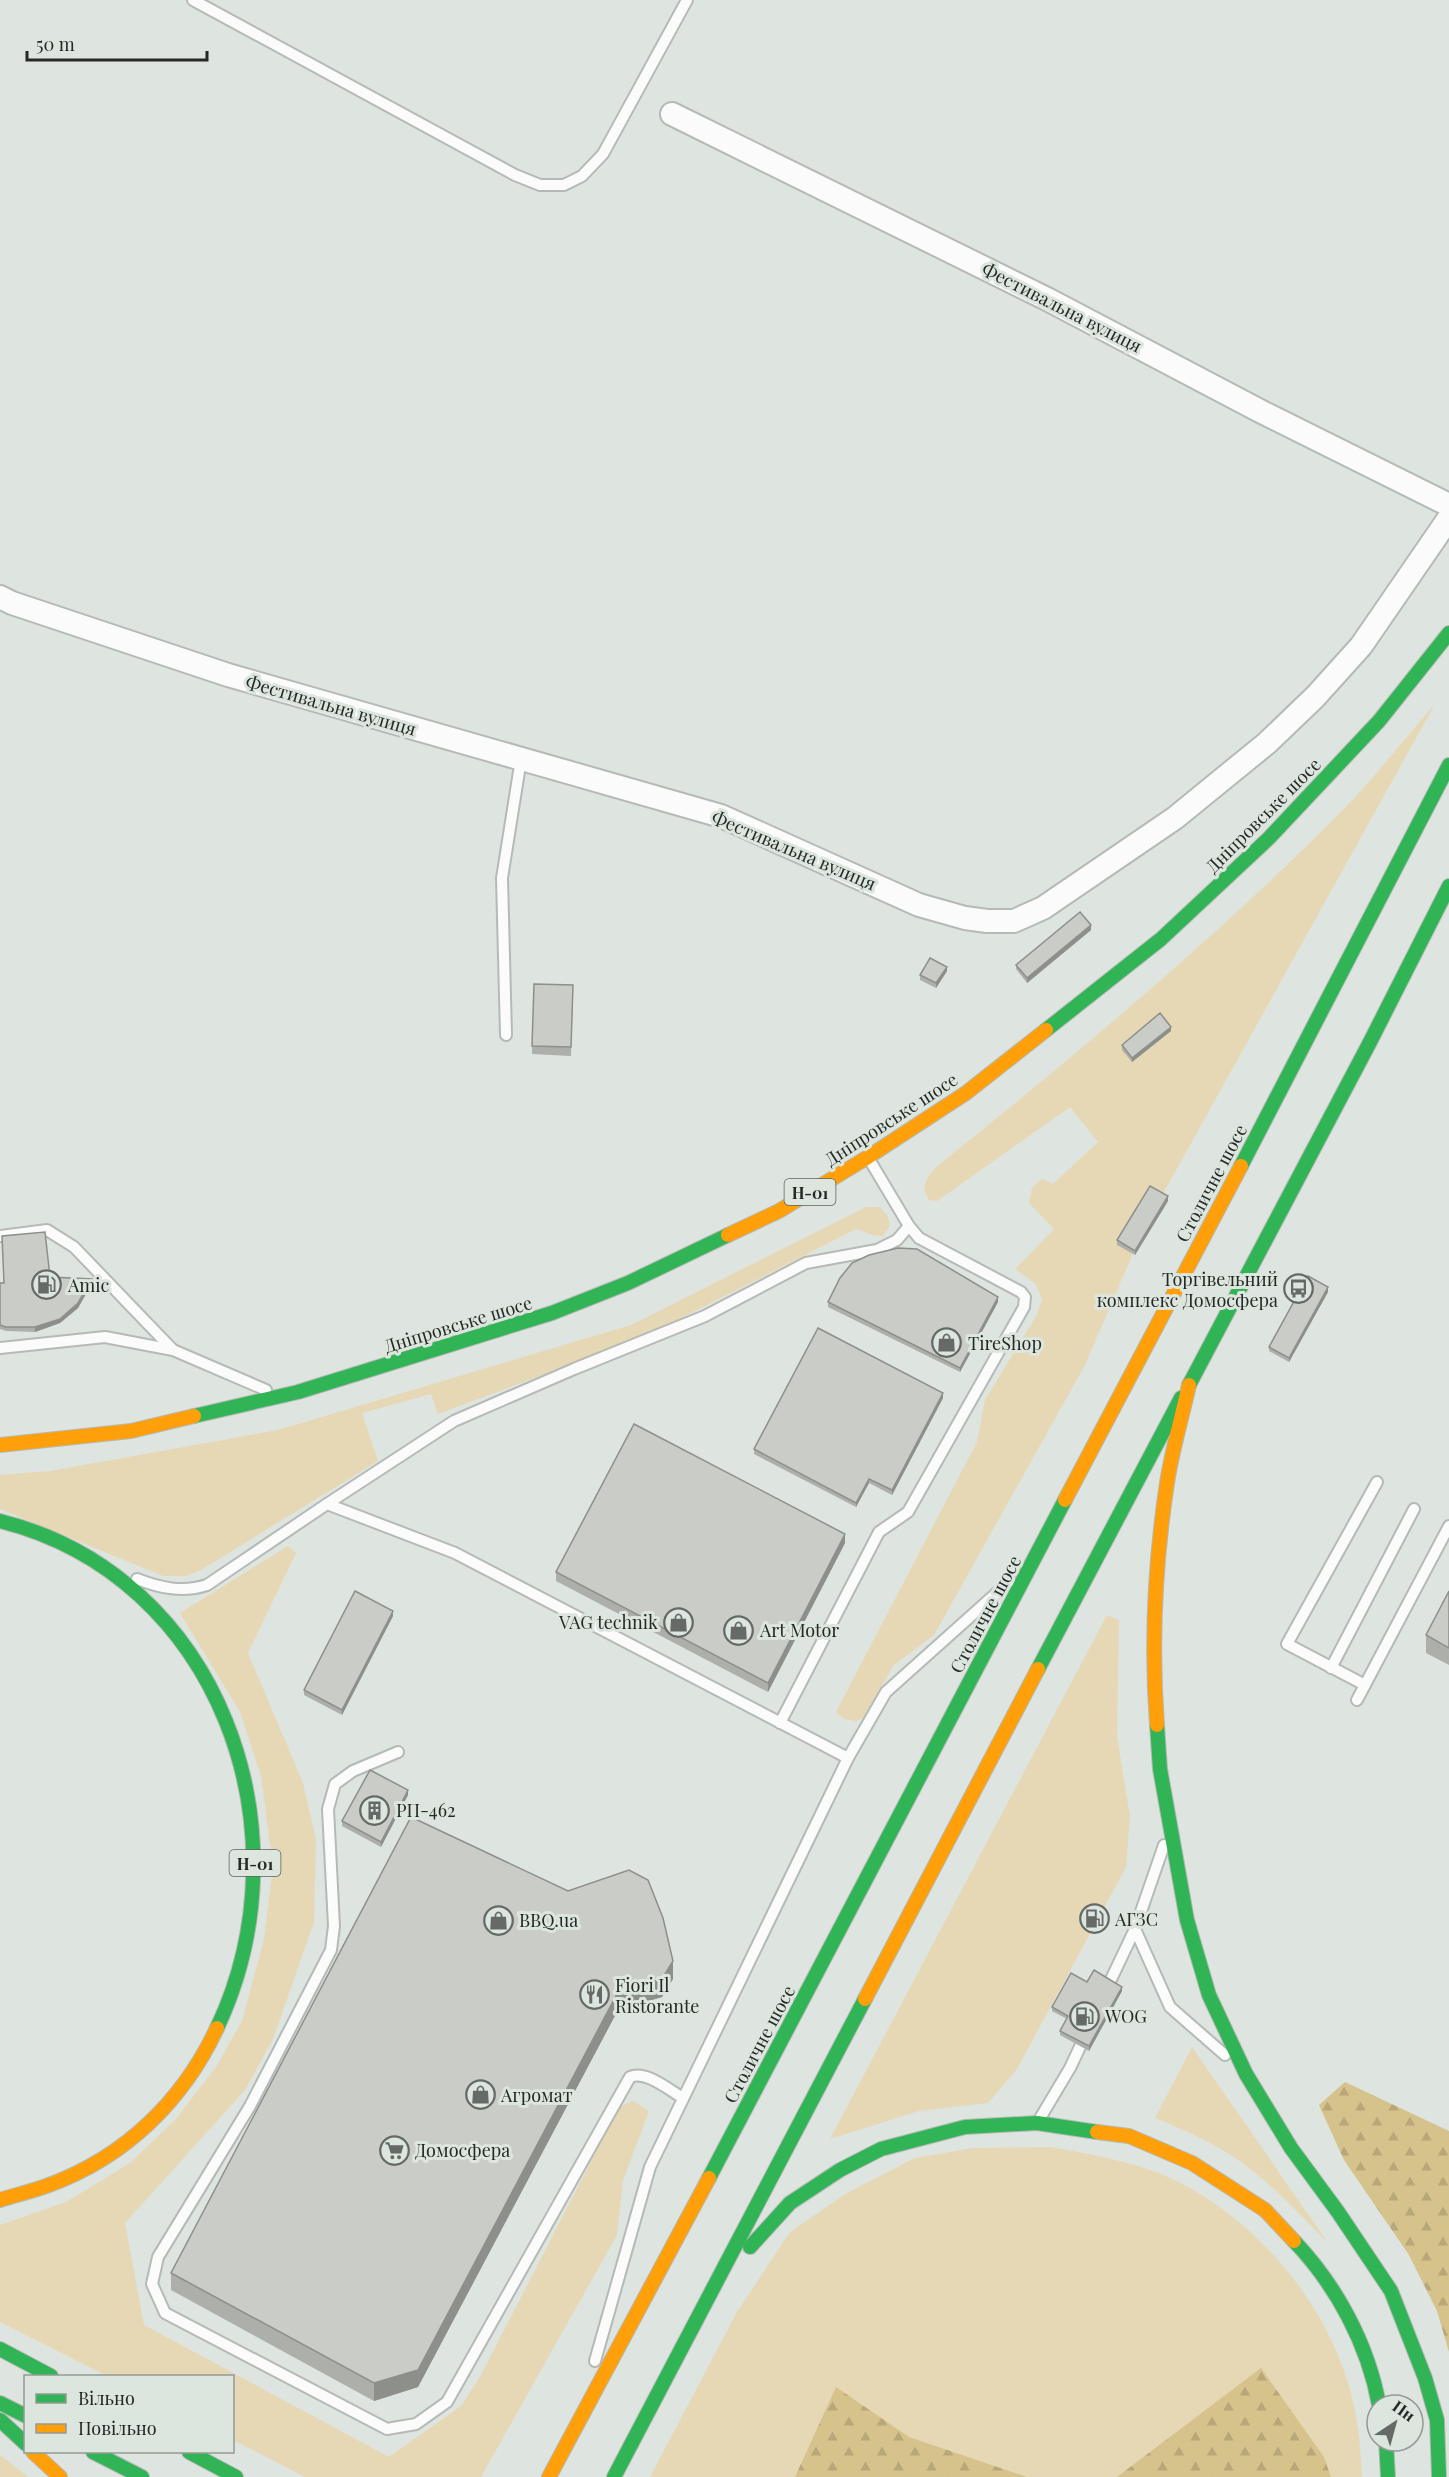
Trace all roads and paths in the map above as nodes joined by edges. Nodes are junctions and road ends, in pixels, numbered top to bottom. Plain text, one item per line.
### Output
1 (193, 0) edge
2 (687, 0) edge
3 (672, 114) dead end
4 (1449, 505) edge
5 (1449, 518) edge
6 (0, 597) edge
7 (1449, 633) edge
8 (521, 759) junction
9 (1449, 765) edge
10 (1449, 886) edge
11 (506, 1035) dead end
12 (868, 1157) junction
13 (909, 1226) junction
14 (0, 1236) edge
15 (0, 1348) edge
16 (173, 1350) junction
17 (1190, 1381) junction
18 (280, 1396) junction
19 (0, 1445) edge
20 (1377, 1482) dead end
21 (327, 1504) junction
22 (1414, 1509) dead end
23 (0, 1521) edge
24 (1449, 1526) edge
25 (1033, 1561) junction
26 (99, 1565) junction
27 (1331, 1668) junction
28 (1365, 1685) junction
29 (1357, 1700) dead end
30 (780, 1722) junction
31 (398, 1752) dead end
32 (848, 1758) junction
33 (1170, 1828) junction
34 (1135, 1929) junction
35 (1100, 2004) edge
36 (1090, 2025) edge
37 (1246, 2074) junction
38 (683, 2098) junction
39 (1038, 2123) junction
40 (0, 2200) edge
41 (717, 2285) junction
42 (0, 2349) edge
43 (49, 2375) edge
44 (1377, 2393) edge
45 (0, 2403) edge
46 (24, 2415) edge
47 (580, 2419) junction
48 (0, 2420) edge
49 (24, 2442) edge
50 (35, 2453) edge
51 (97, 2453) edge
52 (193, 2453) edge
53 (1387, 2453) edge
54 (60, 2477) edge
55 (142, 2477) edge
56 (236, 2477) edge
57 (549, 2477) edge
58 (614, 2477) edge
59 (1388, 2477) edge
60 (1439, 2477) edge

1 - 2 lane
3 - 4 street, Фестивальна вулиця
5 - 8 street, Фестивальна вулиця
6 - 8 street, Фестивальна вулиця
7 - 12 main road, Дніпровське шосе / Н-01
8 - 11 lane
9 - 25 main road, Столичне шосе
10 - 17 main road
12 - 13 lane
12 - 18 main road, Дніпровське шосе / Н-01
13 - 21 lane
13 - 30 lane
14 - 16 lane
15 - 16 lane
16 - 18 lane
17 - 33 main road
17 - 41 main road
18 - 19 main road, Дніпровське шосе / Н-01
20 - 27 lane
21 - 26 lane
21 - 30 lane
22 - 27 lane
23 - 26 main road, Н-01
24 - 28 lane
25 - 32 lane
25 - 47 main road, Столичне шосе
26 - 40 main road, Н-01
27 - 28 lane
28 - 29 lane
30 - 32 lane
31 - 38 lane
32 - 38 lane
33 - 34 lane
33 - 37 main road
34 - 35 lane
34 - 37 lane
36 - 39 lane
37 - 60 main road
38 - 47 lane
39 - 41 main road
39 - 44 main road
41 - 58 main road
42 - 43 main road
45 - 46 main road
47 - 57 main road, Столичне шосе
48 - 49 main road
50 - 54 main road
51 - 55 main road
52 - 56 main road
53 - 59 main road

